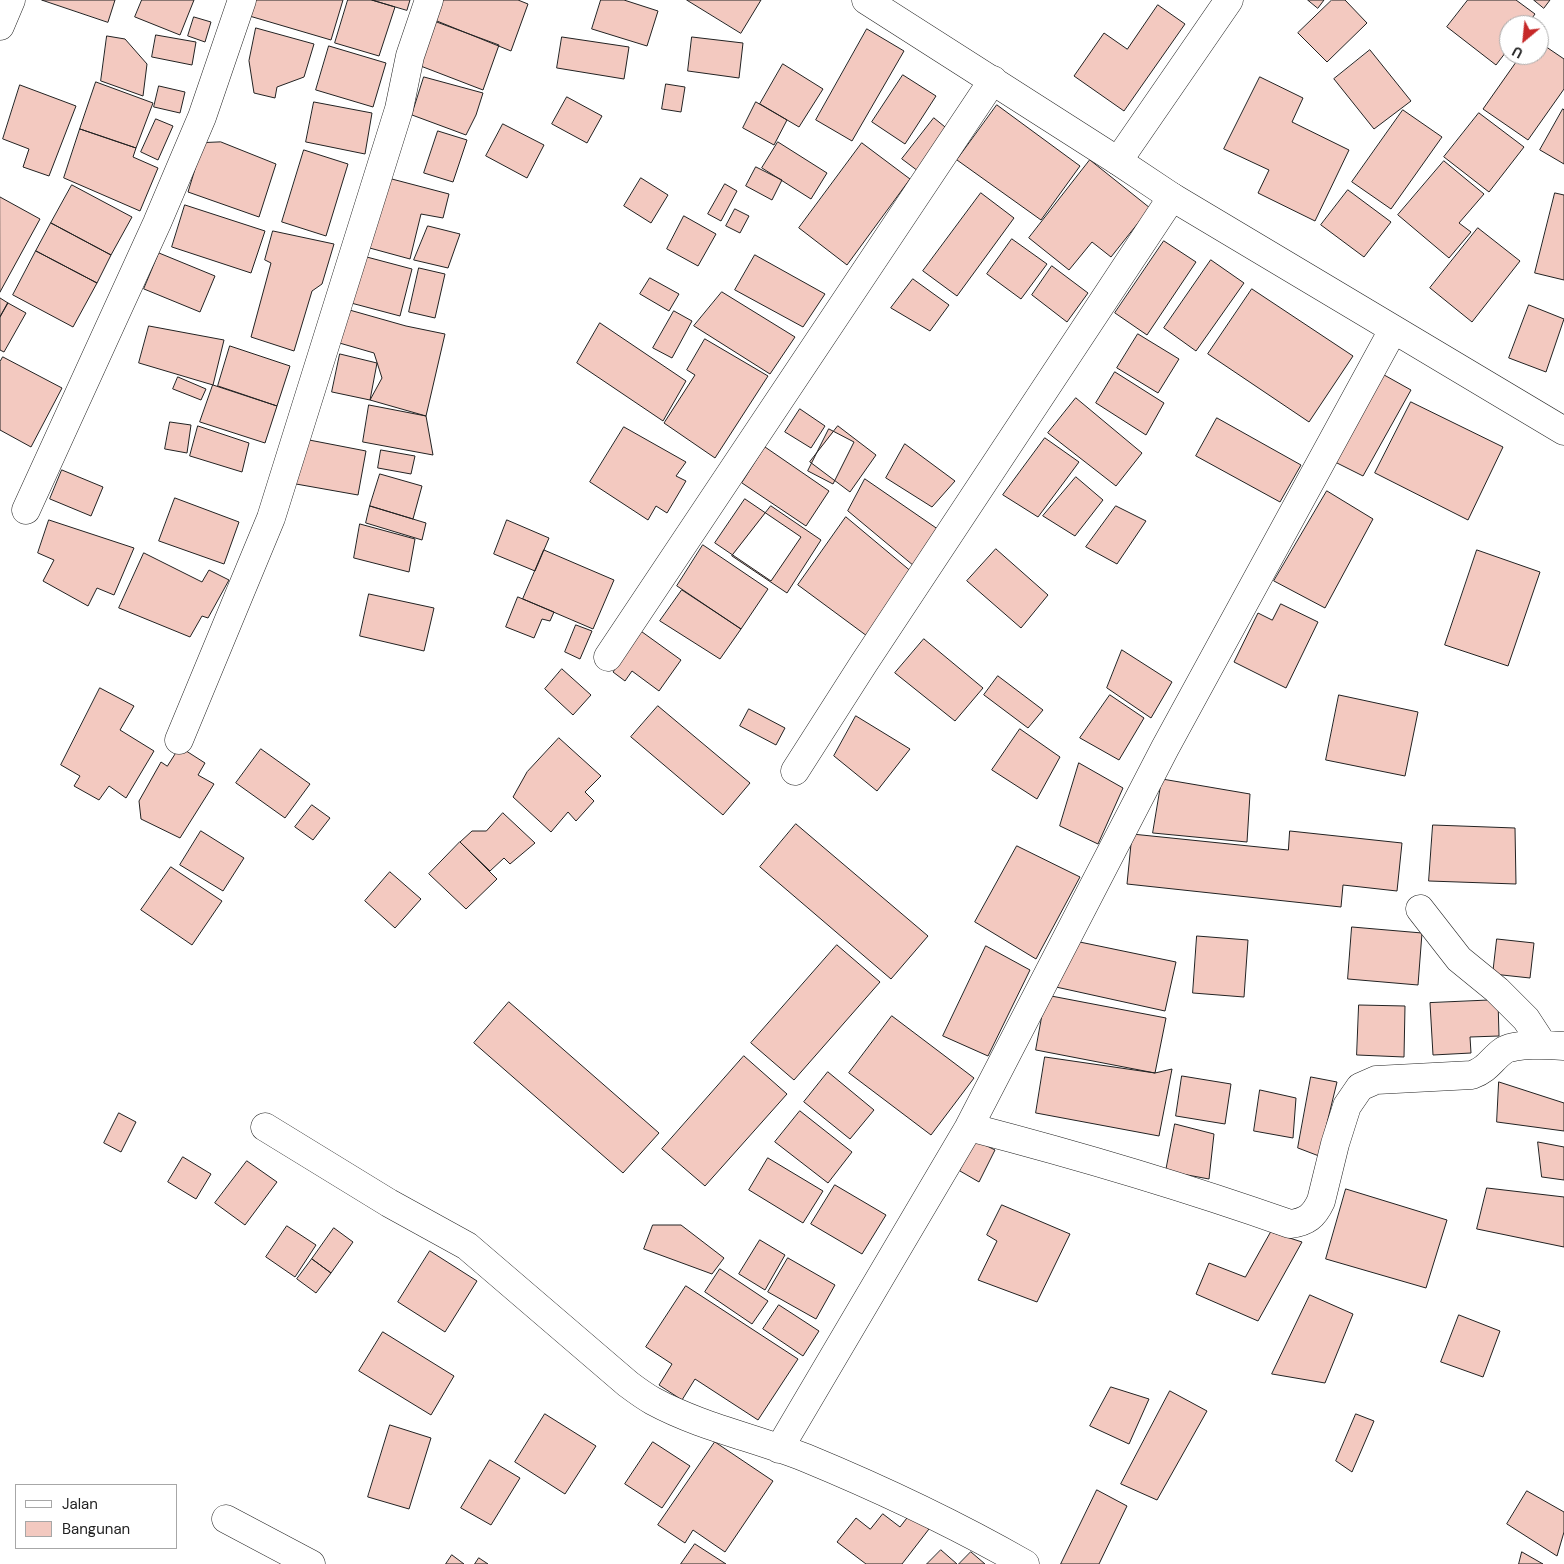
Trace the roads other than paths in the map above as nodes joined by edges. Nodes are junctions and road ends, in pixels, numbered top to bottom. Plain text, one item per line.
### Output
1 (11, 0) edge
2 (242, 0) edge
3 (429, 0) edge
4 (866, 0) edge
5 (1229, 0) edge
6 (0, 26) edge
7 (993, 80) junction
8 (1118, 161) junction
9 (1172, 197) junction
10 (1393, 330) junction
11 (1564, 431) edge
12 (26, 510) dead end
13 (608, 657) dead end
14 (179, 740) dead end
15 (795, 771) dead end
16 (1420, 909) dead end
17 (1554, 1045) edge
18 (969, 1126) junction
19 (265, 1127) dead end
20 (779, 1449) junction
21 (226, 1519) dead end
22 (311, 1564) edge
23 (1025, 1564) edge

1 - 6 street
2 - 12 street
3 - 14 street
4 - 7 street
5 - 8 street
7 - 8 street
7 - 13 street
8 - 9 street
9 - 10 street
9 - 15 street
10 - 11 street
10 - 18 street
16 - 17 street
17 - 18 street
18 - 20 street
19 - 20 street
20 - 23 street
21 - 22 street

